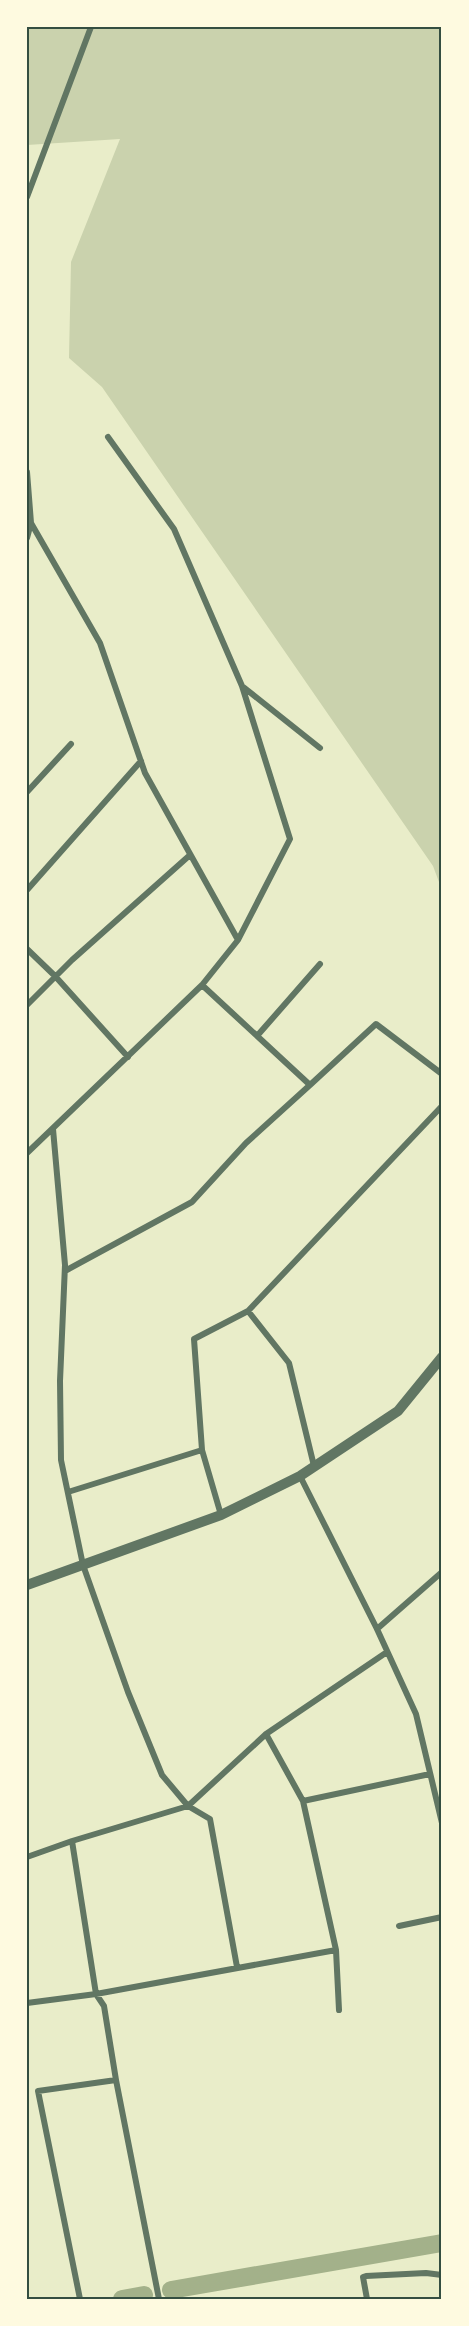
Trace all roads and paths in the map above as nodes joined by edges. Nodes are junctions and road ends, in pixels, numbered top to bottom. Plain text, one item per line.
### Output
1 (91, 27) edge
2 (27, 197) edge
3 (108, 437) dead end
4 (27, 472) edge
5 (31, 523) junction
6 (27, 538) edge
7 (242, 686) junction
8 (71, 744) dead end
9 (320, 748) dead end
10 (141, 761) junction
11 (27, 792) edge
12 (190, 855) junction
13 (27, 890) edge
14 (238, 940) junction
15 (27, 949) edge
16 (320, 964) dead end
17 (55, 976) junction
18 (202, 985) junction
19 (27, 1005) edge
20 (257, 1036) junction
21 (128, 1057) junction
22 (442, 1074) edge
23 (310, 1085) junction
24 (442, 1106) edge
25 (53, 1129) junction
26 (27, 1154) edge
27 (65, 1270) junction
28 (248, 1311) junction
29 (442, 1358) edge
30 (202, 1450) junction
31 (314, 1466) junction
32 (300, 1476) junction
33 (68, 1492) junction
34 (221, 1515) junction
35 (83, 1565) junction
36 (442, 1572) edge
37 (27, 1585) edge
38 (377, 1629) junction
39 (387, 1652) junction
40 (266, 1734) junction
41 (430, 1774) junction
42 (303, 1801) junction
43 (188, 1806) junction
44 (442, 1823) edge
45 (72, 1841) junction
46 (27, 1857) edge
47 (442, 1917) edge
48 (399, 1926) dead end
49 (336, 1950) junction
50 (237, 1966) junction
51 (96, 1994) junction
52 (27, 2003) edge
53 (339, 2010) dead end
54 (116, 2080) junction
55 (442, 2274) edge
56 (80, 2299) edge
57 (159, 2299) edge
58 (367, 2299) edge

1 - 2 street
3 - 7 street
4 - 5 street
5 - 6 street
5 - 10 street
7 - 9 street
7 - 14 street
8 - 11 street
10 - 12 street
10 - 13 street
12 - 14 street
12 - 17 street
14 - 18 street
15 - 17 street
16 - 20 street
17 - 19 street
17 - 21 street
18 - 20 street
18 - 21 street
20 - 23 street
21 - 25 street
22 - 23 street
23 - 27 street
24 - 28 street
25 - 26 street
25 - 27 street
27 - 33 street
28 - 30 street
28 - 31 street
29 - 31 street
30 - 33 street
30 - 34 street
31 - 32 street
32 - 34 street
32 - 38 street
33 - 35 street
34 - 35 street
35 - 37 street
35 - 43 street
36 - 38 street
38 - 39 street
39 - 40 street
39 - 41 street
40 - 42 street
40 - 43 street
41 - 42 street
41 - 44 street
42 - 49 street
43 - 45 street
43 - 50 street
45 - 46 street
45 - 51 street
47 - 48 street
49 - 50 street
49 - 53 street
50 - 51 street
51 - 52 street
51 - 54 street
54 - 56 street
54 - 57 street
55 - 58 street

